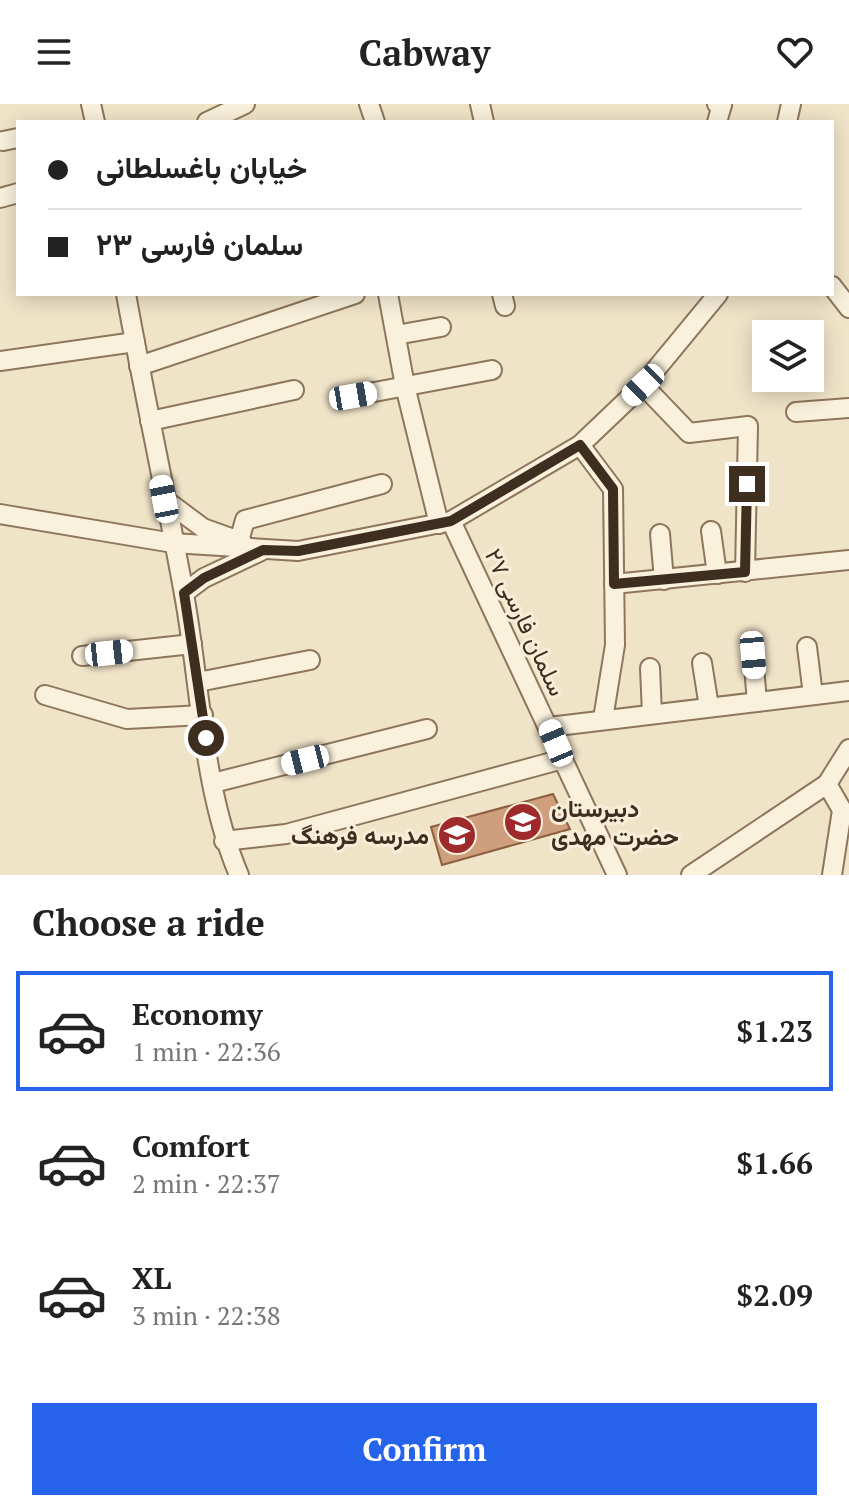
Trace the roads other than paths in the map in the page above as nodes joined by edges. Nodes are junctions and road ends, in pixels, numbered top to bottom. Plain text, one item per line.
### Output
1 (245, 104) edge
2 (717, 104) edge
3 (211, 120) edge
4 (718, 120) edge
5 (834, 289) edge
6 (126, 296) edge
7 (349, 296) edge
8 (388, 296) edge
9 (716, 296) edge
10 (849, 308) edge
11 (441, 327) dead end
12 (396, 335) junction
13 (135, 342) junction
14 (0, 361) edge
15 (139, 366) junction
16 (492, 370) dead end
17 (643, 385) junction
18 (405, 386) junction
19 (294, 390) dead end
20 (353, 396) dead end
21 (849, 408) edge
22 (796, 412) dead end
23 (150, 421) junction
24 (580, 445) junction
25 (382, 484) dead end
26 (164, 499) junction
27 (0, 514) edge
28 (445, 523) junction
29 (711, 531) dead end
30 (660, 534) dead end
31 (239, 541) junction
32 (173, 543) junction
33 (263, 550) junction
34 (849, 560) edge
35 (745, 572) junction
36 (717, 574) junction
37 (664, 580) junction
38 (614, 584) junction
39 (184, 593) junction
40 (192, 644) junction
41 (807, 647) dead end
42 (753, 655) dead end
43 (82, 656) dead end
44 (310, 660) dead end
45 (702, 663) dead end
46 (650, 668) dead end
47 (198, 682) junction
48 (849, 691) edge
49 (45, 695) dead end
50 (813, 695) junction
51 (757, 702) junction
52 (709, 707) junction
53 (652, 714) junction
54 (203, 715) junction
55 (603, 719) junction
56 (549, 727) junction
57 (427, 729) dead end
58 (849, 749) edge
59 (563, 759) junction
60 (213, 783) junction
61 (827, 784) junction
62 (224, 841) junction
63 (843, 848) edge
64 (239, 875) edge
65 (617, 875) edge
66 (691, 875) edge
67 (832, 875) edge

1 - 3 street
2 - 4 street
5 - 10 street
6 - 13 street
7 - 15 street
8 - 12 street, سلمان فارسی ۲۷
9 - 17 street
11 - 12 street
12 - 18 street, سلمان فارسی ۲۷
13 - 14 street
13 - 15 street
15 - 23 street
16 - 18 street
17 - 24 street
17 - 35 street
18 - 20 street
18 - 28 street, سلمان فارسی ۲۷
19 - 23 street
21 - 22 street
23 - 26 street
24 - 28 street
24 - 38 street
25 - 31 street
26 - 31 street
26 - 32 street
27 - 32 street
28 - 33 street
28 - 56 street, سلمان فارسی ۲۷
29 - 36 street
30 - 37 street
31 - 33 street
32 - 33 street
32 - 39 street
33 - 39 street
34 - 35 street
35 - 36 street
36 - 37 street
37 - 38 street
38 - 55 street
39 - 40 street
40 - 43 street
40 - 47 street
41 - 50 street
42 - 51 street
44 - 47 street
45 - 52 street
46 - 53 street
47 - 54 street
48 - 50 street
49 - 54 street
50 - 51 street
51 - 52 street
52 - 53 street
53 - 55 street
54 - 60 street
55 - 56 street
56 - 59 street, سلمان فارسی ۲۷
57 - 60 street
58 - 61 street
59 - 62 street
59 - 65 street, سلمان فارسی ۲۷
60 - 62 street
61 - 63 street
61 - 66 street
62 - 64 street
63 - 67 street

